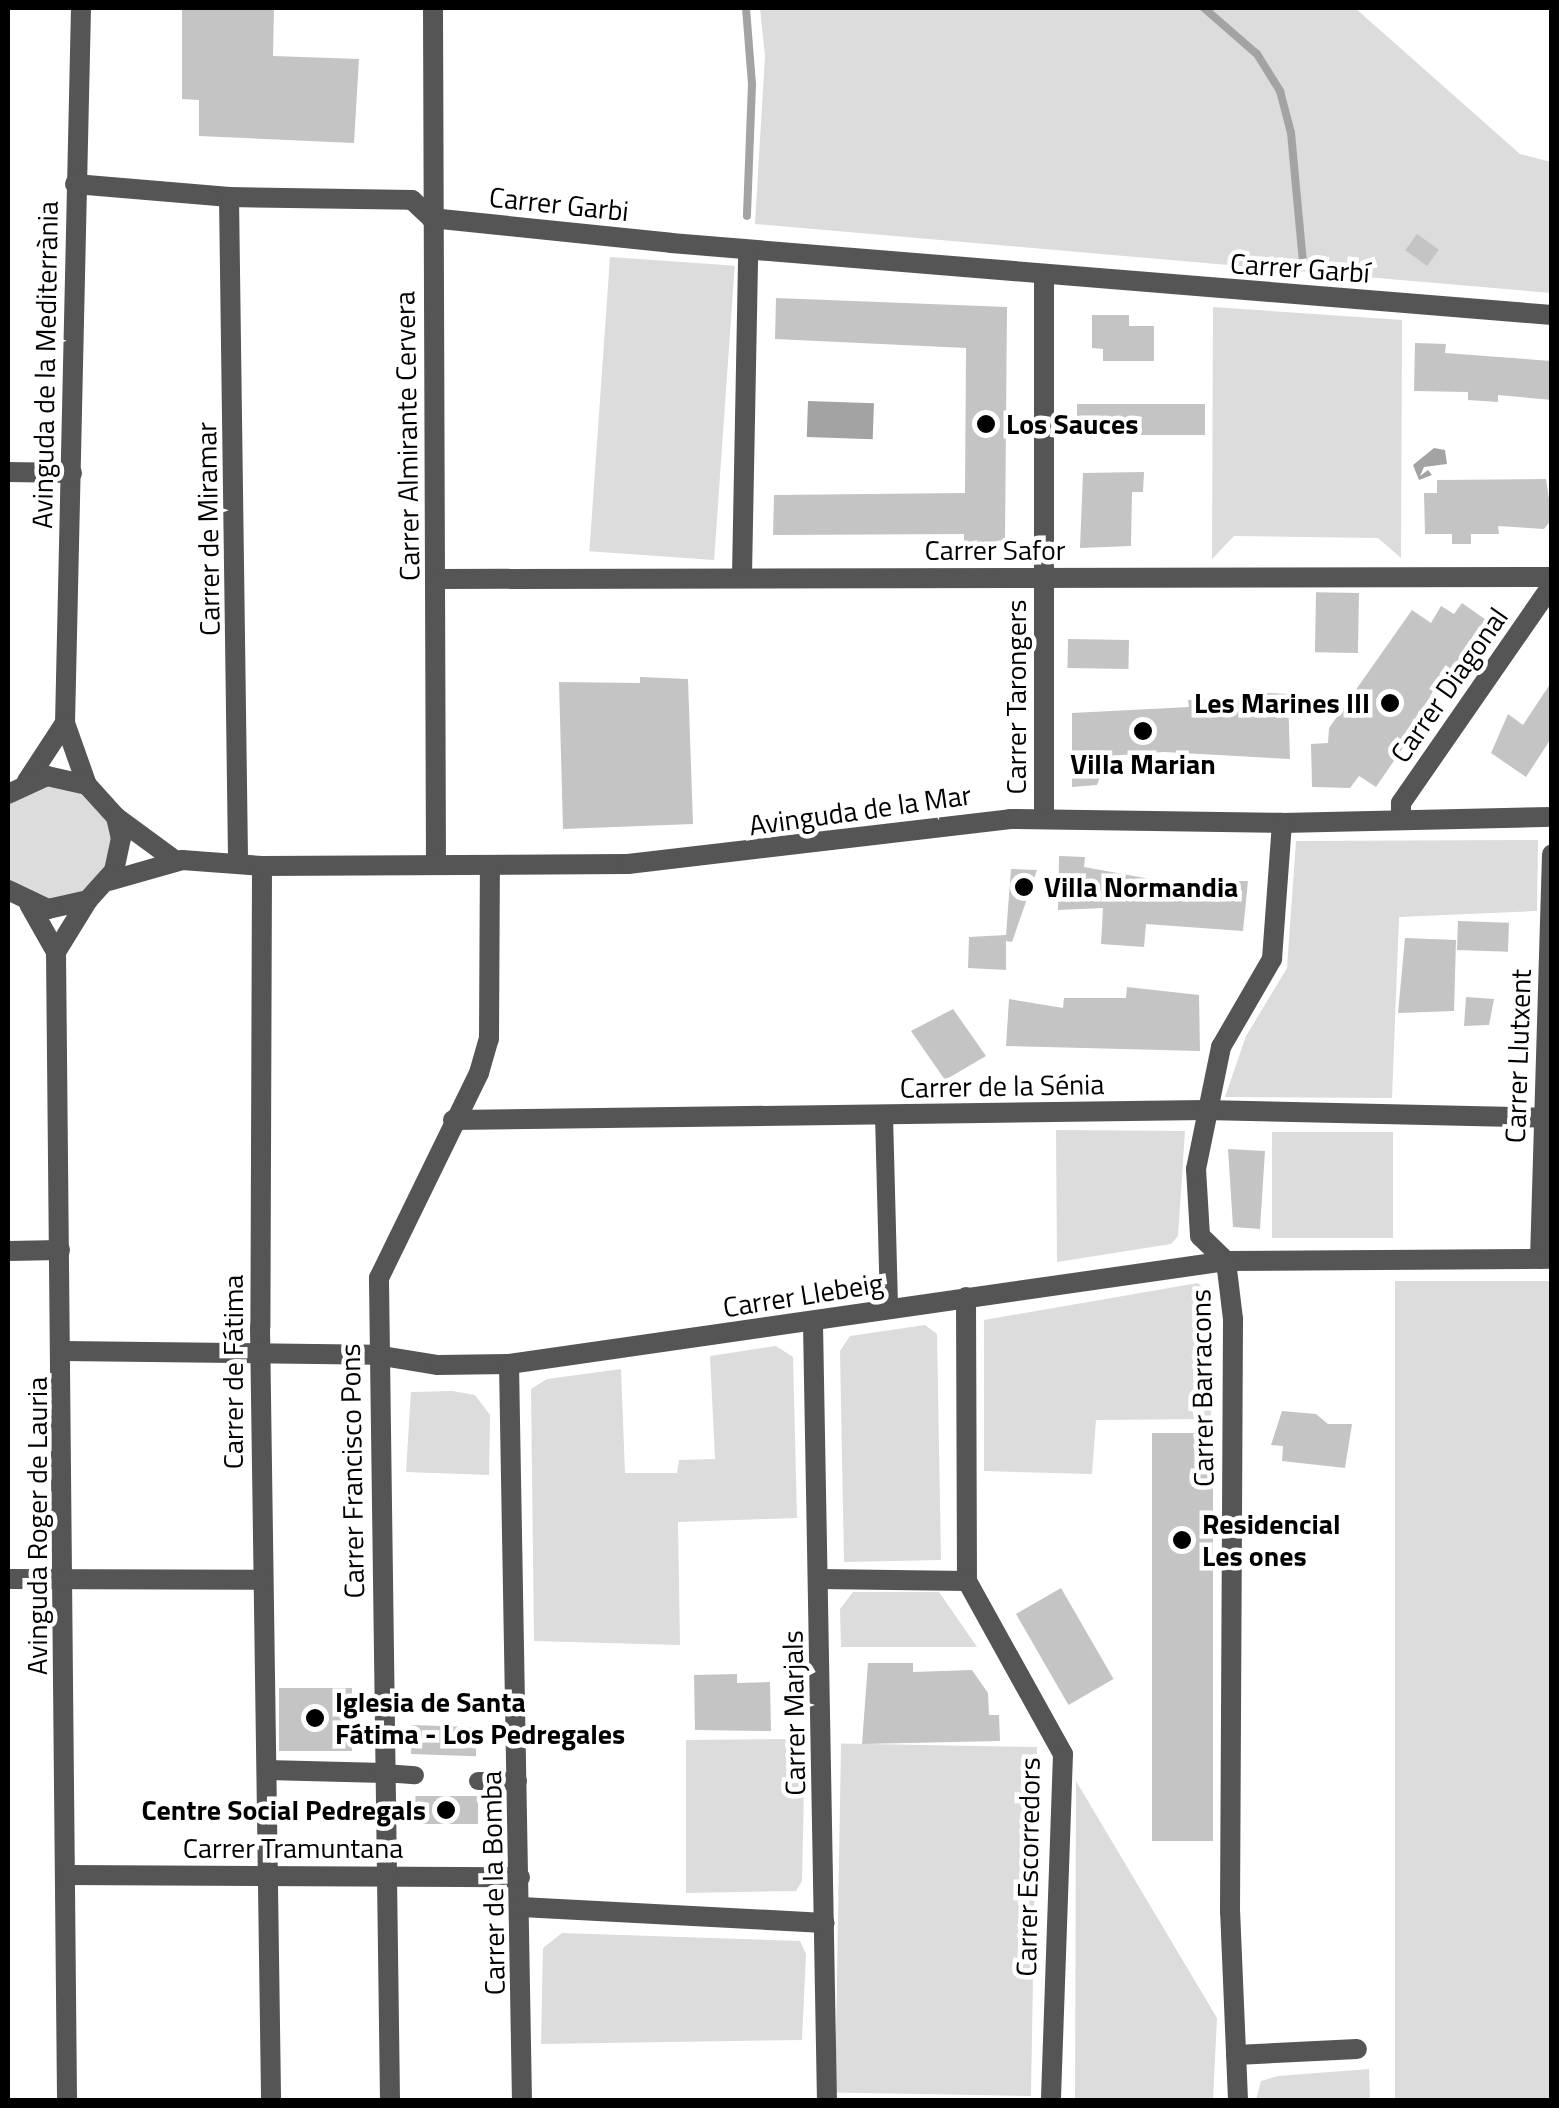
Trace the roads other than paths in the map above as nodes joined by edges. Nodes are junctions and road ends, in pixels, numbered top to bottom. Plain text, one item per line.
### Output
1 (81, 8) edge
2 (432, 8) edge
3 (75, 184) junction
4 (229, 196) junction
5 (431, 218) junction
6 (748, 250) junction
7 (1044, 276) junction
8 (1552, 315) edge
9 (8, 472) edge
10 (72, 473) junction
11 (742, 576) junction
12 (1552, 577) edge
13 (1044, 578) junction
14 (438, 580) junction
15 (1552, 586) edge
16 (65, 723) junction
17 (27, 781) junction
18 (87, 784) junction
19 (8, 794) edge
20 (116, 816) junction
21 (1552, 817) edge
22 (1044, 818) junction
23 (1401, 820) junction
24 (1282, 823) junction
25 (1552, 854) edge
26 (238, 860) junction
27 (176, 861) junction
28 (436, 864) junction
29 (490, 865) junction
30 (262, 866) junction
31 (108, 881) junction
32 (8, 890) edge
33 (88, 900) junction
34 (28, 904) junction
35 (56, 952) junction
36 (1206, 1110) junction
37 (884, 1115) junction
38 (1548, 1118) edge
39 (453, 1120) junction
40 (60, 1250) junction
41 (8, 1251) edge
42 (1546, 1259) edge
43 (1226, 1261) junction
44 (966, 1297) junction
45 (889, 1310) junction
46 (814, 1324) junction
47 (63, 1351) junction
48 (260, 1354) junction
49 (376, 1356) junction
50 (509, 1364) junction
51 (65, 1576) junction
52 (819, 1578) junction
53 (8, 1579) edge
54 (263, 1580) junction
55 (967, 1581) junction
56 (267, 1770) junction
57 (384, 1773) junction
58 (414, 1775) dead end
59 (478, 1781) dead end
60 (518, 1781) junction
61 (386, 1874) junction
62 (67, 1876) junction
63 (520, 1876) junction
64 (270, 1878) junction
65 (521, 1907) junction
66 (825, 1923) junction
67 (1357, 2049) dead end
68 (1236, 2056) junction
69 (67, 2100) edge
70 (272, 2100) edge
71 (390, 2100) edge
72 (522, 2100) edge
73 (826, 2100) edge
74 (1051, 2100) edge
75 (1238, 2100) edge

1 - 3 street, Avinguda de la Mediterrània
2 - 5 street, Carrer Almirante Cervera
3 - 4 street, Carrer Garbi
3 - 10 street, Avinguda de la Mediterrània
4 - 5 street, Carrer Garbi
4 - 26 street, Carrer de Miramar
5 - 6 street, Carrer Garbi
5 - 14 street, Carrer Almirante Cervera
6 - 7 street, Carrer Garbi
6 - 11 street
7 - 8 street, Carrer Garbí
7 - 13 street, Carrer Tarongers
9 - 10 street
10 - 16 street, Avinguda de la Mediterrània
11 - 13 street, Carrer Safor
11 - 14 street, Carrer Safor
12 - 13 street, Carrer Safor
13 - 22 street, Carrer Tarongers
14 - 28 street, Carrer Almirante Cervera
15 - 23 street, Carrer Diagonal
16 - 17 street
16 - 18 street
17 - 18 street
17 - 19 street
18 - 20 street
20 - 27 street
20 - 31 street
21 - 23 street, Avinguda de la Mar
22 - 24 street, Avinguda de la Mar
22 - 29 street, Avinguda de la Mar
23 - 24 street, Avinguda de la Mar
24 - 36 street, Carrer Barracons
25 - 38 street, Carrer Llutxent
26 - 27 street, Avinguda de la Mar
26 - 30 street, Avinguda de la Mar
27 - 31 street, Avinguda de la Mar
28 - 29 street, Avinguda de la Mar
28 - 30 street, Avinguda de la Mar
29 - 39 street, Carrer Francisco Pons
30 - 48 street, Carrer de Fátima
31 - 33 street
32 - 34 street
33 - 34 street
33 - 35 street
34 - 35 street
35 - 40 street, Avinguda Roger de Lauria
36 - 37 street, Carrer de la Sénia
36 - 38 street, Carrer de la Sénia
36 - 43 street, Carrer Barracons
37 - 39 street, Carrer de la Sénia
37 - 45 street
38 - 42 street, Carrer Llutxent
39 - 49 street, Carrer Francisco Pons
40 - 41 street
40 - 47 street, Avinguda Roger de Lauria
42 - 43 street, Carrer Llebeig
43 - 44 street, Carrer Llebeig
43 - 68 street, Carrer Barracons
44 - 45 street, Carrer Llebeig
44 - 55 street, Carrer Escorredors
45 - 46 street, Carrer Llebeig
46 - 50 street, Carrer Llebeig
46 - 52 street, Carrer Marjals
47 - 48 street, Carrer Llebeig
47 - 51 street, Avinguda Roger de Lauria
48 - 49 street, Carrer Llebeig
48 - 54 street, Carrer de Fátima
49 - 50 street, Carrer Llebeig
49 - 57 street, Carrer Francisco Pons
50 - 60 street, Carrer de la Bomba
51 - 53 street
51 - 54 street
51 - 62 street, Avinguda Roger de Lauria
52 - 55 street
52 - 66 street, Carrer Marjals
54 - 56 street, Carrer de Fátima
55 - 74 street, Carrer Escorredors
56 - 57 street
56 - 64 street, Carrer de Fátima
57 - 58 street
57 - 61 street, Carrer Francisco Pons
59 - 60 street
60 - 63 street, Carrer de la Bomba
61 - 63 street, Carrer Tramuntana
61 - 64 street, Carrer Tramuntana
61 - 71 street, Carrer Francisco Pons
62 - 64 street, Carrer Tramuntana
62 - 69 street, Avinguda Roger de Lauria
63 - 65 street, Carrer de la Bomba
64 - 70 street, Carrer de Fátima
65 - 66 street
65 - 72 street, Carrer de la Bomba
66 - 73 street, Carrer Marjals
67 - 68 street
68 - 75 street, Carrer Barracons

